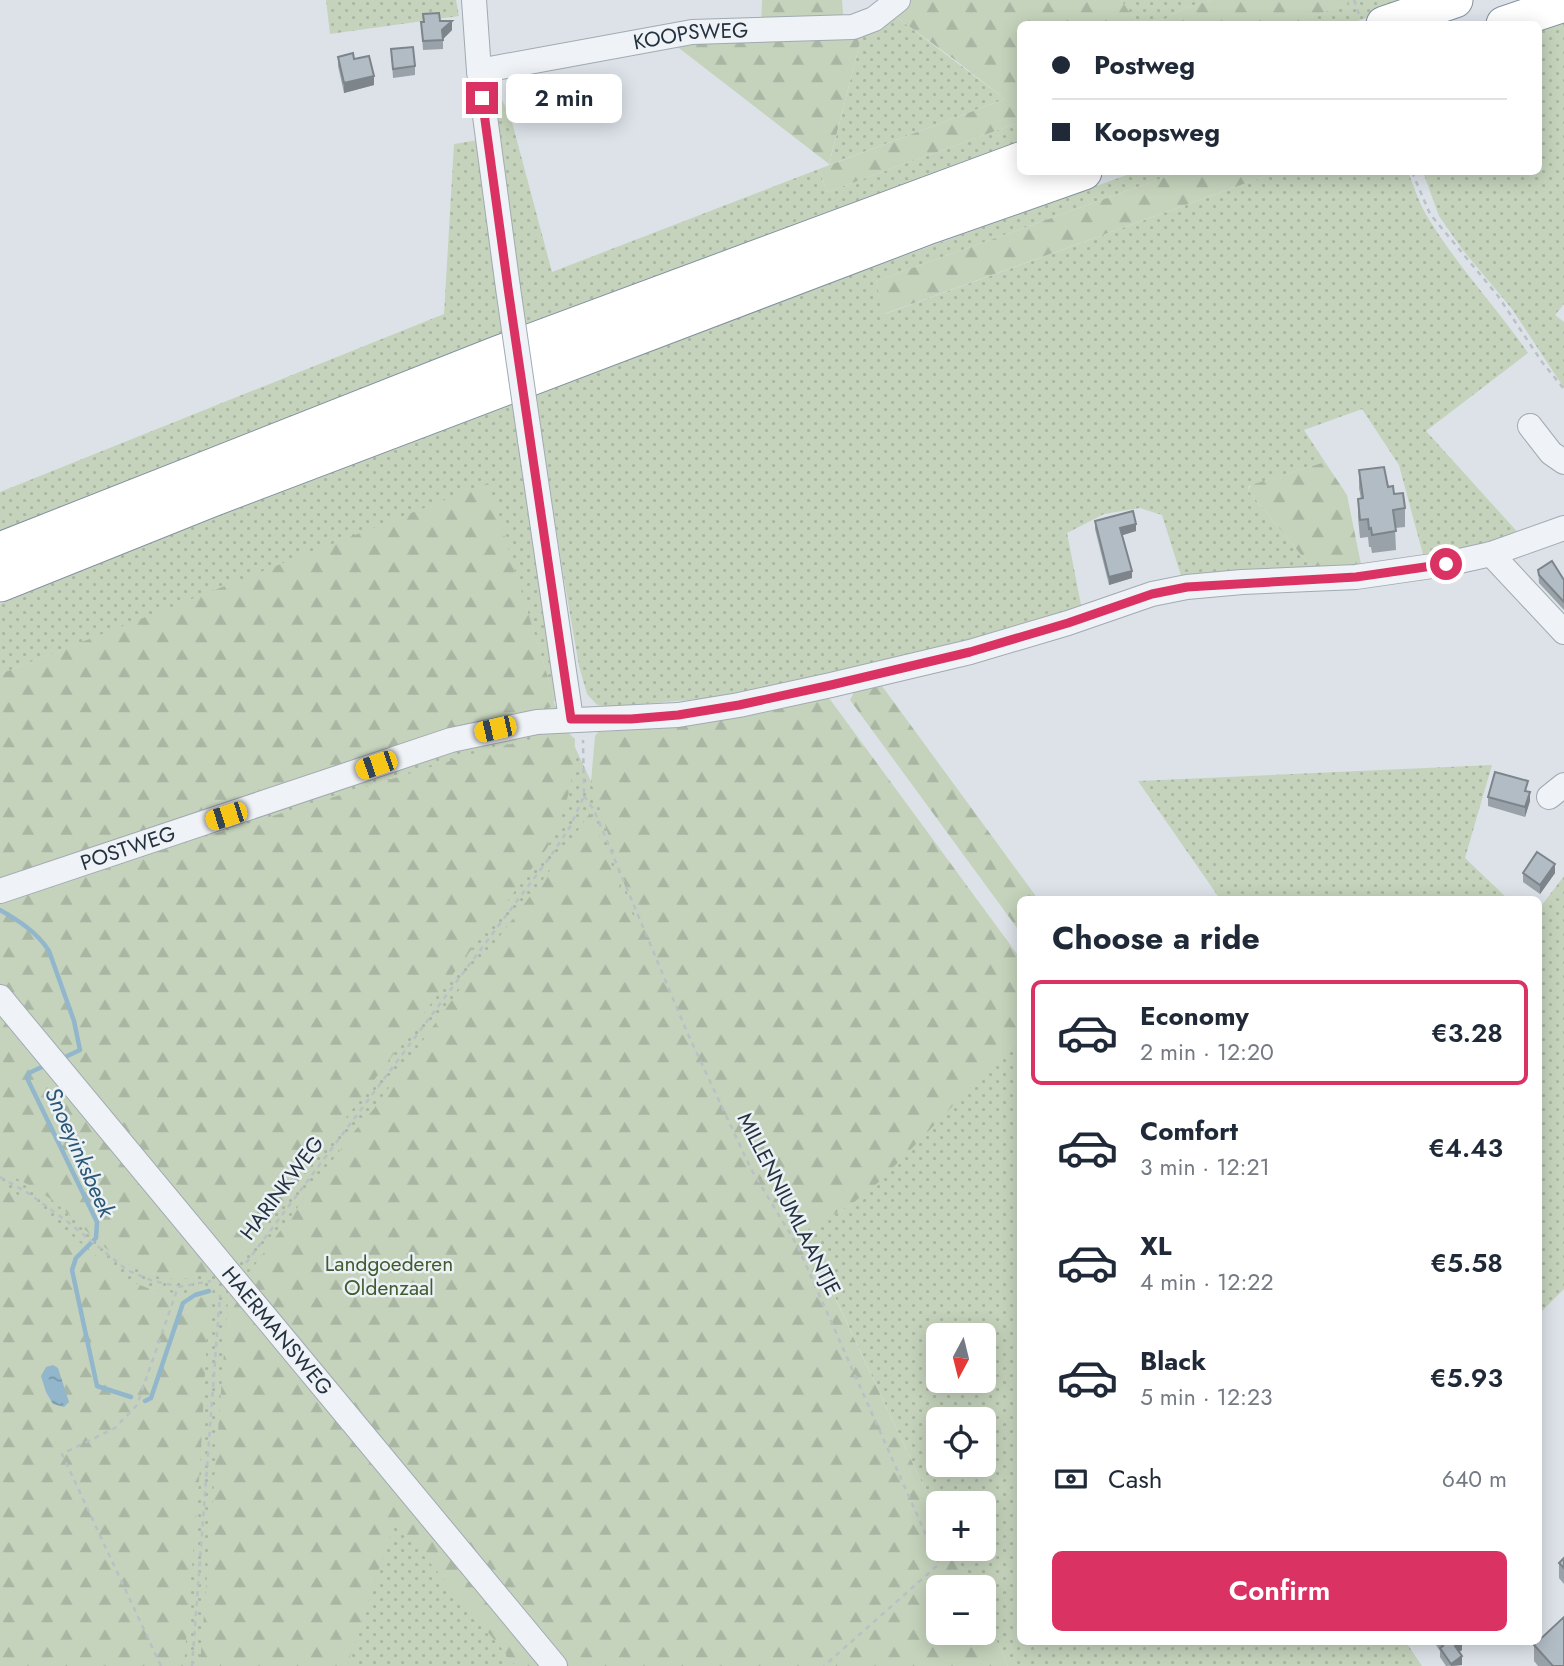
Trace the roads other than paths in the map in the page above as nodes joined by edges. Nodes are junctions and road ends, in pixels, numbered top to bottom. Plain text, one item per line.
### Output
1 (474, 0) edge
2 (898, 0) edge
3 (1455, 0) edge
4 (1564, 4) edge
5 (1393, 21) edge
6 (1513, 21) edge
7 (479, 71) junction
8 (1017, 161) edge
9 (1075, 175) edge
10 (1530, 426) dead end
11 (1564, 462) edge
12 (1564, 527) edge
13 (0, 550) edge
14 (1491, 554) junction
15 (0, 584) edge
16 (1564, 632) edge
17 (577, 719) junction
18 (0, 891) edge
19 (0, 997) edge
20 (555, 1666) edge

1 - 7 street
2 - 7 street, KOOPSWEG
3 - 5 highway
4 - 6 highway
7 - 17 street, bridge
8 - 13 highway
9 - 15 highway
10 - 11 street
12 - 14 street, POSTWEG
14 - 16 street
14 - 17 street, POSTWEG
17 - 18 street, POSTWEG
19 - 20 street, HAERMANSWEG

